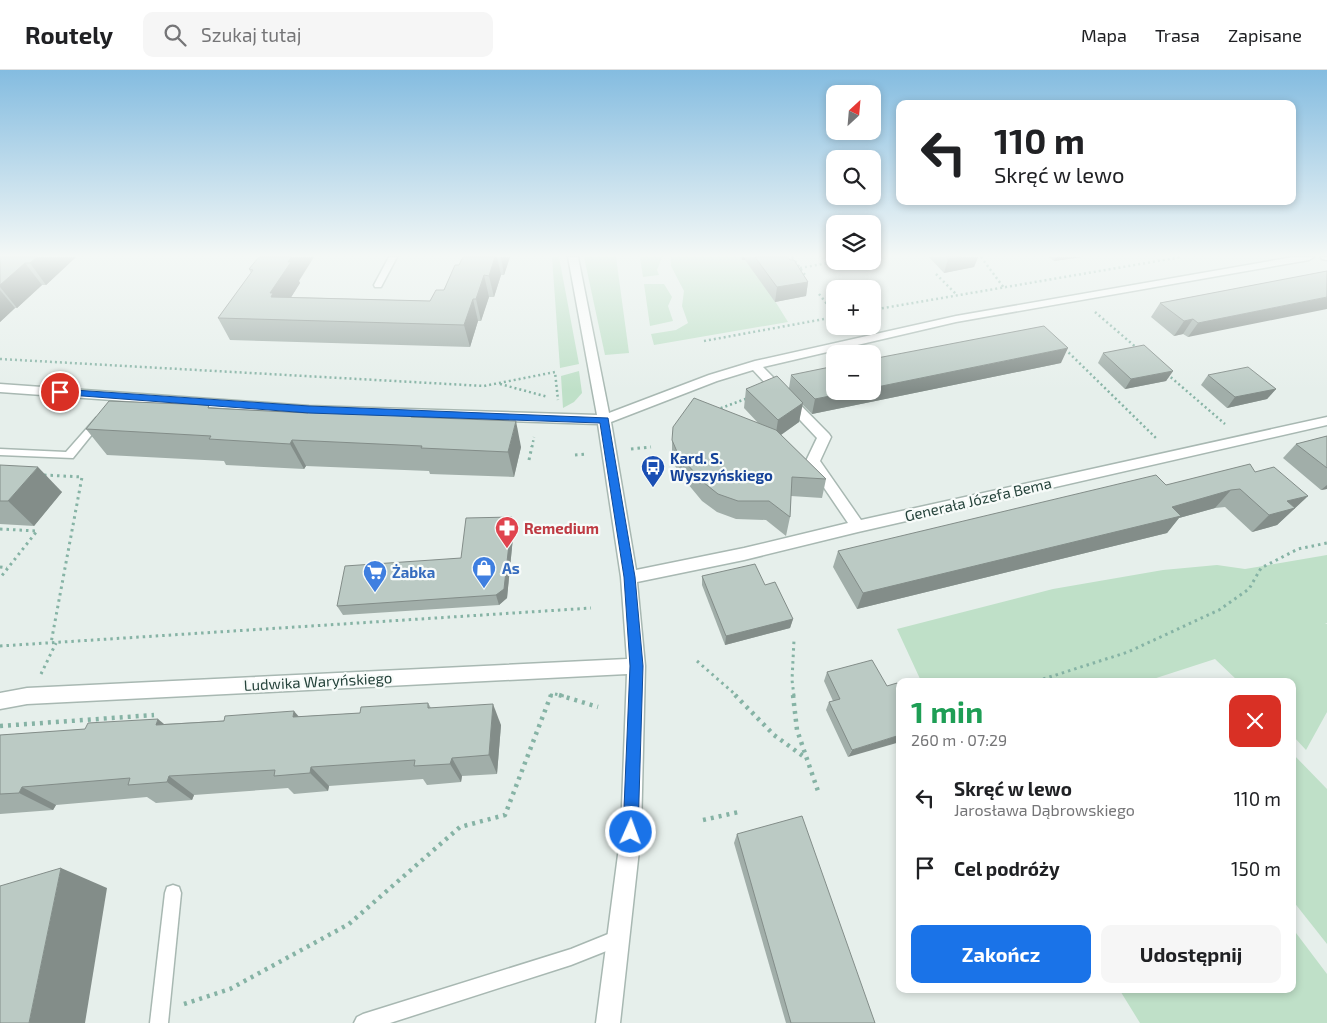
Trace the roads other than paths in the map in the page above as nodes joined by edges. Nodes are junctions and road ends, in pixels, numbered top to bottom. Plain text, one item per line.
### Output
1 (581, 301) edge
2 (1054, 301) edge
3 (755, 366) junction
4 (0, 388) edge
5 (120, 396) junction
6 (604, 420) junction
7 (1327, 421) edge
8 (0, 452) edge
9 (858, 526) junction
10 (630, 577) junction
11 (636, 666) junction
12 (0, 701) edge
13 (173, 893) dead end
14 (618, 938) junction
15 (160, 1018) edge
16 (368, 1022) edge
17 (608, 1023) edge

1 - 6 street
2 - 3 street
3 - 6 street
3 - 9 street
4 - 5 street
5 - 6 street
5 - 8 lane
6 - 10 street
7 - 9 street, Generała Józefa Bema
9 - 10 street, Generała Józefa Bema
10 - 11 street
11 - 12 street, Ludwika Waryńskiego
11 - 14 street
13 - 15 lane
14 - 16 lane
14 - 17 street

